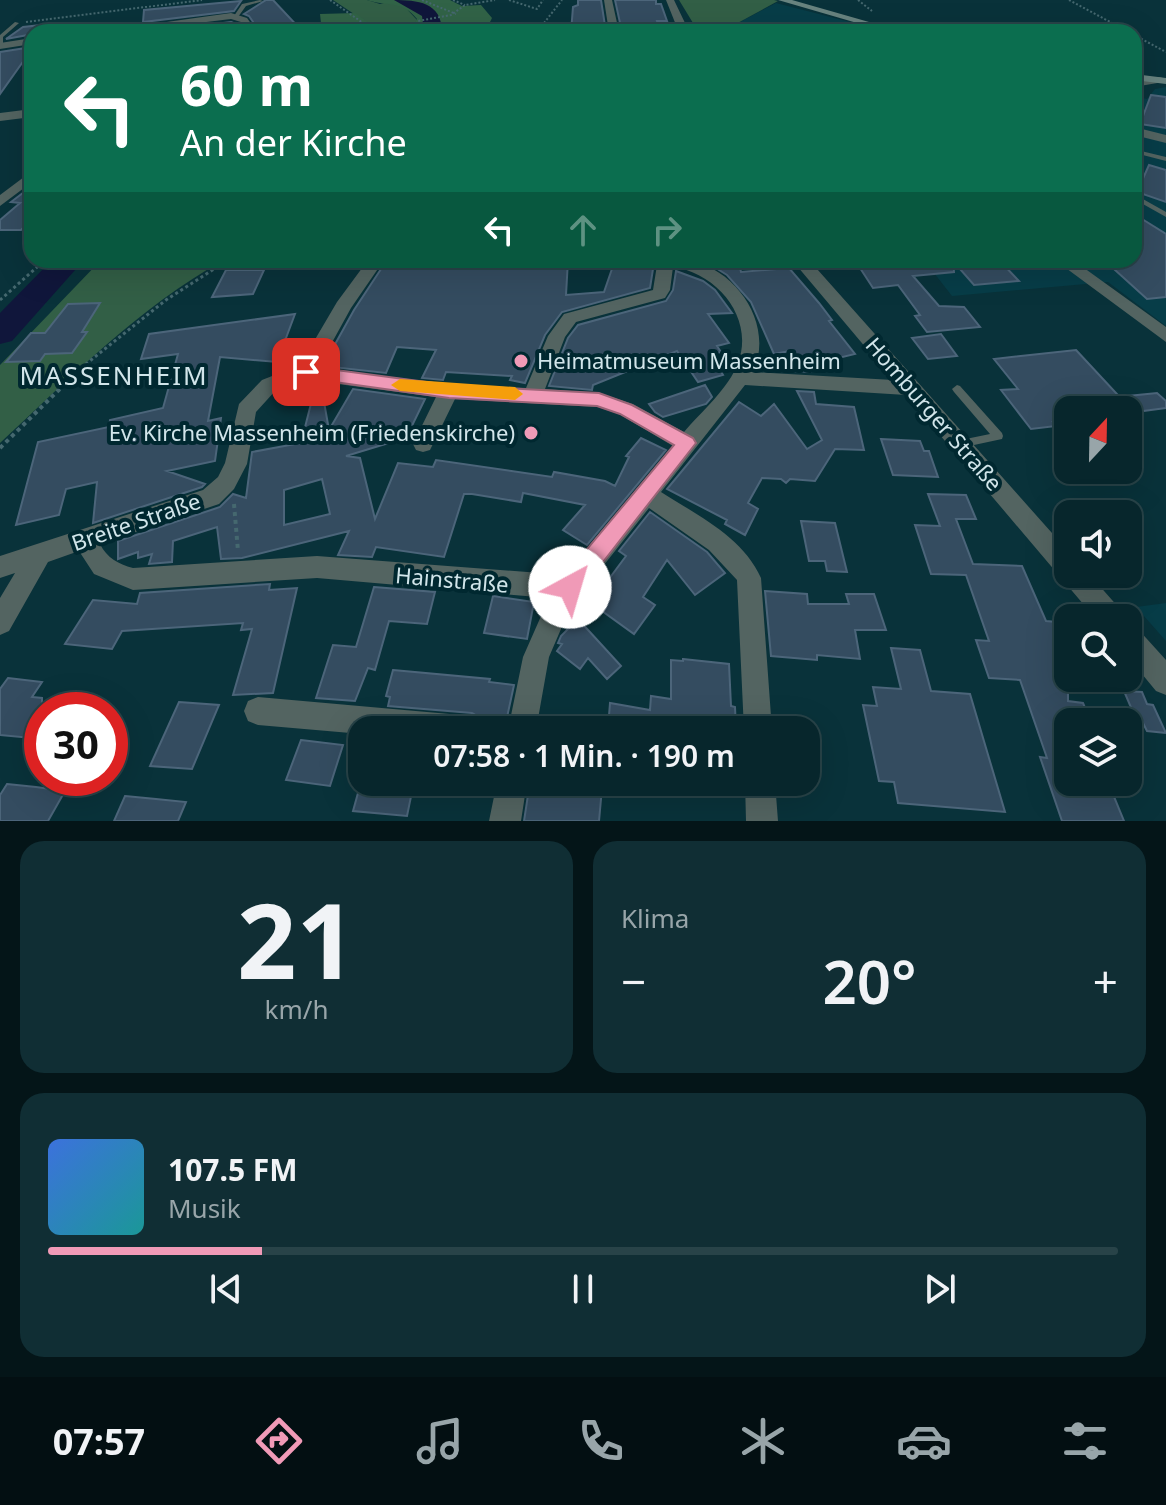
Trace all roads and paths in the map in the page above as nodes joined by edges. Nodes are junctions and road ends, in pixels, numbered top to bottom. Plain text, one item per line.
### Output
1 (202, 0) edge
2 (330, 0) edge
3 (422, 0) edge
4 (453, 0) edge
5 (495, 0) edge
6 (509, 0) edge
7 (543, 0) edge
8 (562, 0) edge
9 (608, 0) edge
10 (670, 0) edge
11 (782, 0) edge
12 (1069, 0) edge
13 (261, 1) edge
14 (465, 5) junction
15 (537, 9) junction
16 (456, 14) junction
17 (236, 16) junction
18 (548, 18) junction
19 (17, 23) joint
20 (168, 24) edge
21 (247, 24) edge
22 (364, 24) edge
23 (419, 24) edge
24 (543, 24) edge
25 (612, 24) edge
26 (681, 24) edge
27 (870, 24) edge
28 (1114, 24) edge
29 (1142, 39) edge
30 (24, 42) edge
31 (0, 45) edge
32 (1166, 52) edge
33 (1142, 78) edge
34 (1163, 80) edge
35 (1142, 83) edge
36 (24, 114) edge
37 (0, 117) edge
38 (1142, 133) edge
39 (1166, 139) edge
40 (1142, 153) edge
41 (1166, 159) edge
42 (24, 182) edge
43 (1142, 201) edge
44 (0, 202) edge
45 (1166, 215) edge
46 (36, 268) edge
47 (216, 268) edge
48 (370, 268) edge
49 (665, 268) edge
50 (699, 268) edge
51 (807, 268) edge
52 (1074, 268) edge
53 (0, 300) edge
54 (1163, 330) edge
55 (306, 372) junction
56 (740, 378) junction
57 (912, 388) junction
58 (957, 389) dead end
59 (449, 391) junction
60 (533, 394) junction
61 (686, 443) junction
62 (423, 444) dead end
63 (960, 444) junction
64 (0, 448) edge
65 (226, 483) junction
66 (645, 494) junction
67 (87, 539) junction
68 (1054, 552) edge
69 (39, 555) junction
70 (0, 567) edge
71 (241, 573) junction
72 (570, 587) junction
73 (1085, 588) edge
74 (1099, 604) edge
75 (0, 622) edge
76 (1142, 653) edge
77 (1166, 681) edge
78 (258, 711) dead end
79 (525, 716) edge
80 (757, 716) edge
81 (348, 719) edge
82 (509, 796) edge
83 (761, 796) edge
84 (505, 821) edge
85 (762, 821) edge

1 - 19 path
2 - 22 path
3 - 16 path
4 - 14 path
5 - 14 path
6 - 15 path
7 - 15 path
8 - 18 path
9 - 25 street
10 - 26 street
11 - 27 main road
12 - 28 path
13 - 17 lane
14 - 16 path
15 - 18 path
16 - 23 path
17 - 20 street
17 - 21 street
18 - 24 path
19 - 31 lane
29 - 32 path
30 - 31 street
33 - 34 main road
34 - 35 street
36 - 37 street
38 - 39 street
40 - 41 lane
42 - 44 street
43 - 45 lane
46 - 53 path
47 - 64 path
48 - 55 street
49 - 60 street
50 - 56 street
51 - 57 street, Homburger Straße
52 - 54 street
55 - 59 street
55 - 65 street, Breite Straße
56 - 57 street
56 - 61 street
57 - 63 street, Homburger Straße
58 - 63 lane
59 - 60 street
59 - 62 street
60 - 61 street
61 - 66 street
63 - 68 street, Homburger Straße
65 - 67 street, Breite Straße
65 - 71 path
66 - 72 street
66 - 80 street
67 - 69 street, Breite Straße
67 - 71 street, Hainstraße
69 - 70 street, Breite Straße
69 - 75 street
71 - 72 street, Hainstraße
72 - 79 street
73 - 74 street
76 - 77 street
78 - 81 street
82 - 84 street
83 - 85 street

